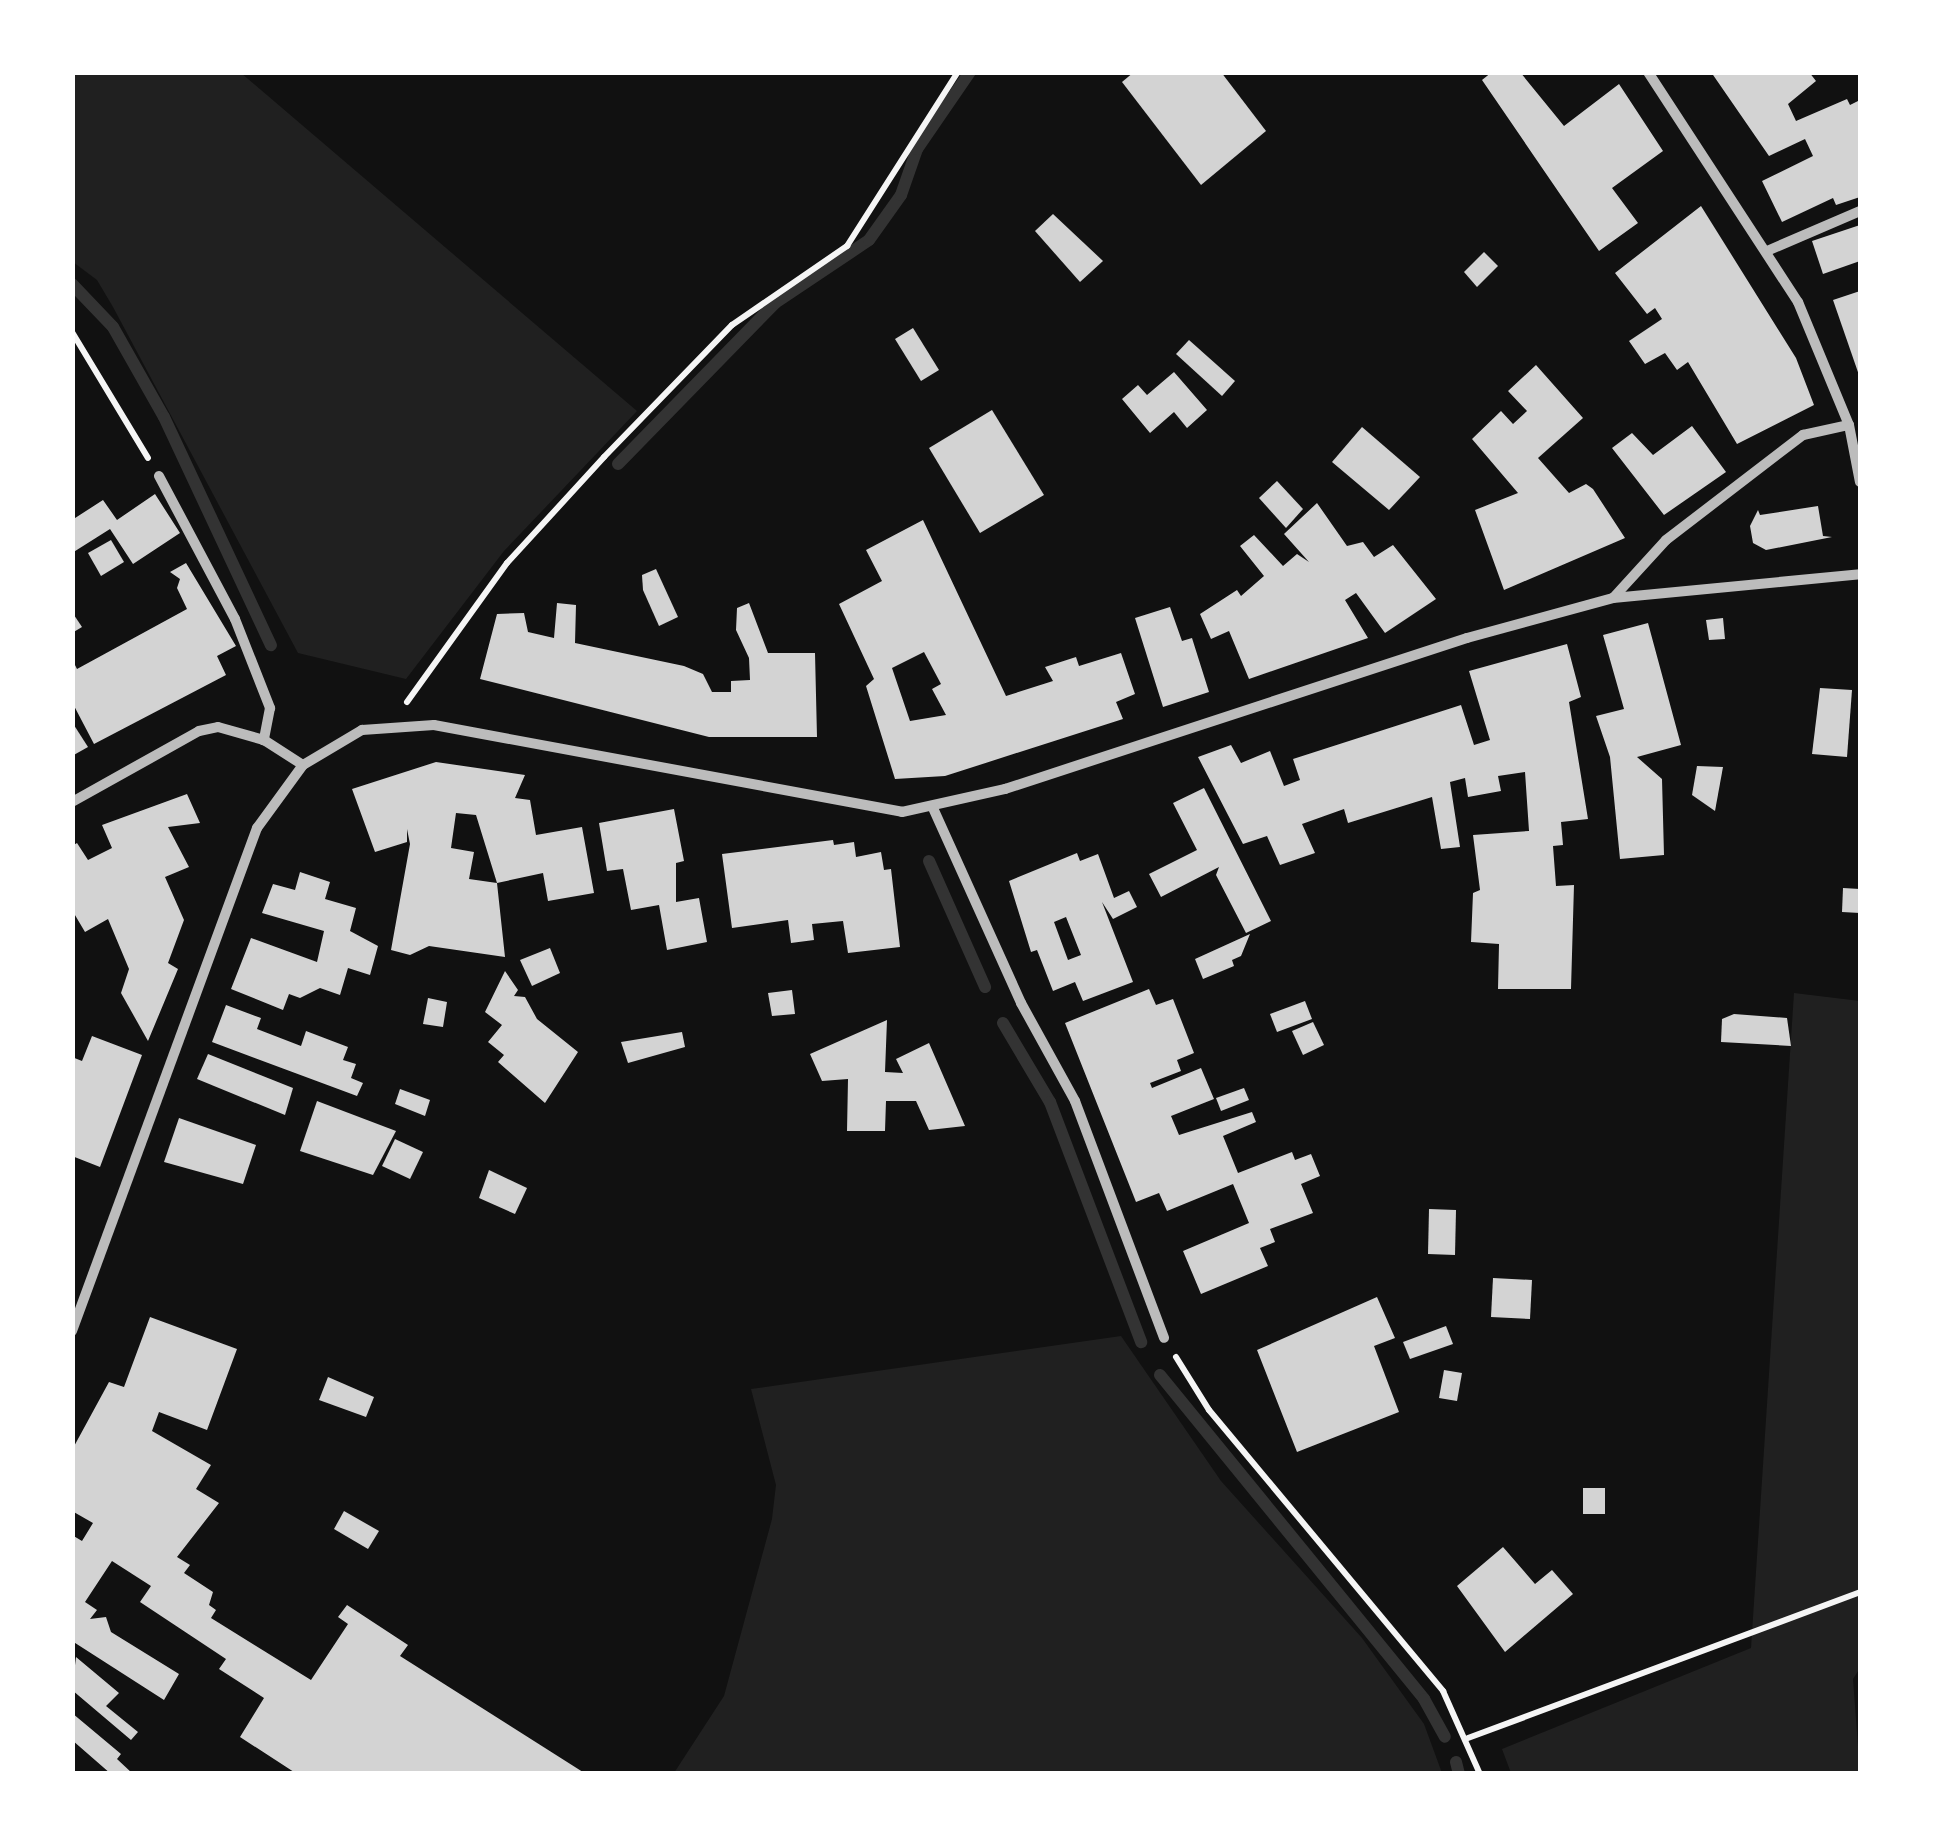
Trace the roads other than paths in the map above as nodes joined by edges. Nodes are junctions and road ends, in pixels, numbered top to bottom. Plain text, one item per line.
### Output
1 (1648, 72) edge
2 (1860, 212) edge
3 (1767, 251) junction
4 (1849, 425) junction
5 (160, 476) road end
6 (1860, 482) edge
7 (1860, 574) edge
8 (1614, 598) junction
9 (264, 740) junction
10 (303, 765) junction
11 (72, 802) edge
12 (933, 808) junction
13 (72, 1331) edge
14 (1164, 1338) road end

1 - 3 street
2 - 3 street
3 - 4 street
4 - 6 street
4 - 8 street
5 - 9 street
7 - 8 street
8 - 12 street
9 - 10 street
9 - 11 street
10 - 12 street
10 - 13 street
12 - 14 street

